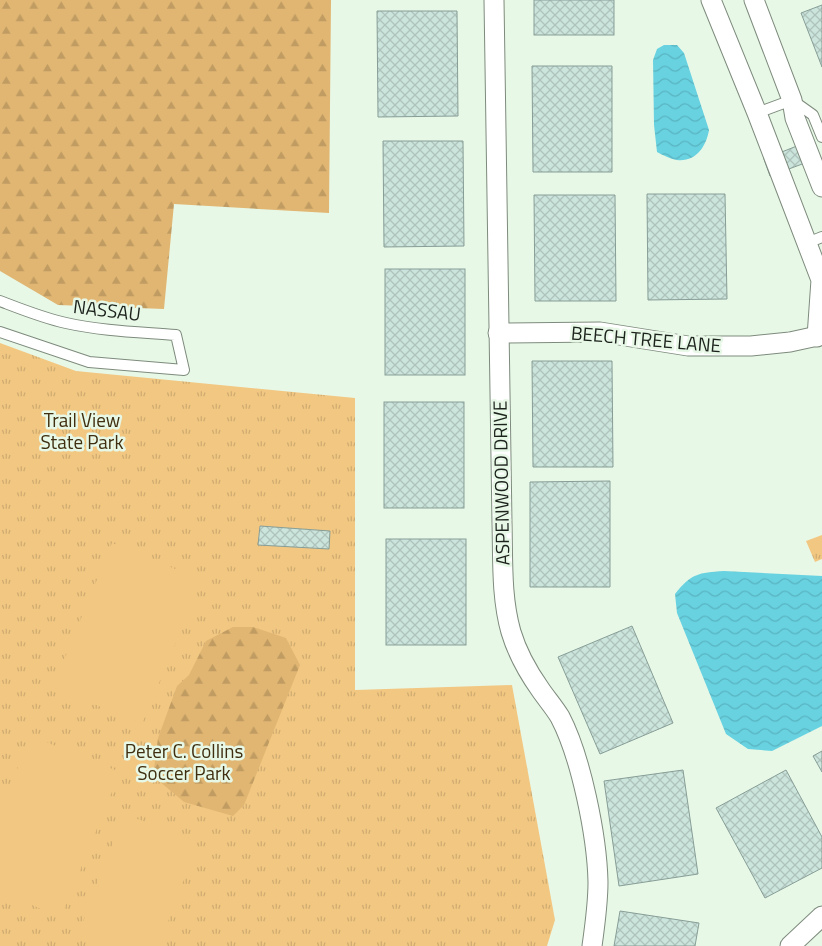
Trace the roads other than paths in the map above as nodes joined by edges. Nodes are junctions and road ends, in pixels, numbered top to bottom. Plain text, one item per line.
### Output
1 (494, 0) edge
2 (711, 0) edge
3 (754, 0) edge
4 (792, 100) junction
5 (757, 113) junction
6 (822, 137) edge
7 (822, 186) edge
8 (815, 240) edge
9 (0, 301) edge
10 (0, 332) edge
11 (498, 333) junction
12 (819, 336) edge
13 (822, 916) edge
14 (592, 946) edge
15 (790, 946) edge

1 - 11 street, ASPENWOOD DRIVE
2 - 5 street
3 - 4 street
4 - 5 lane
4 - 6 lane
4 - 7 street
5 - 8 street
8 - 12 street
9 - 10 lane, NASSAU
11 - 12 street, BEECH TREE LANE
11 - 14 street, ASPENWOOD DRIVE
13 - 15 street

